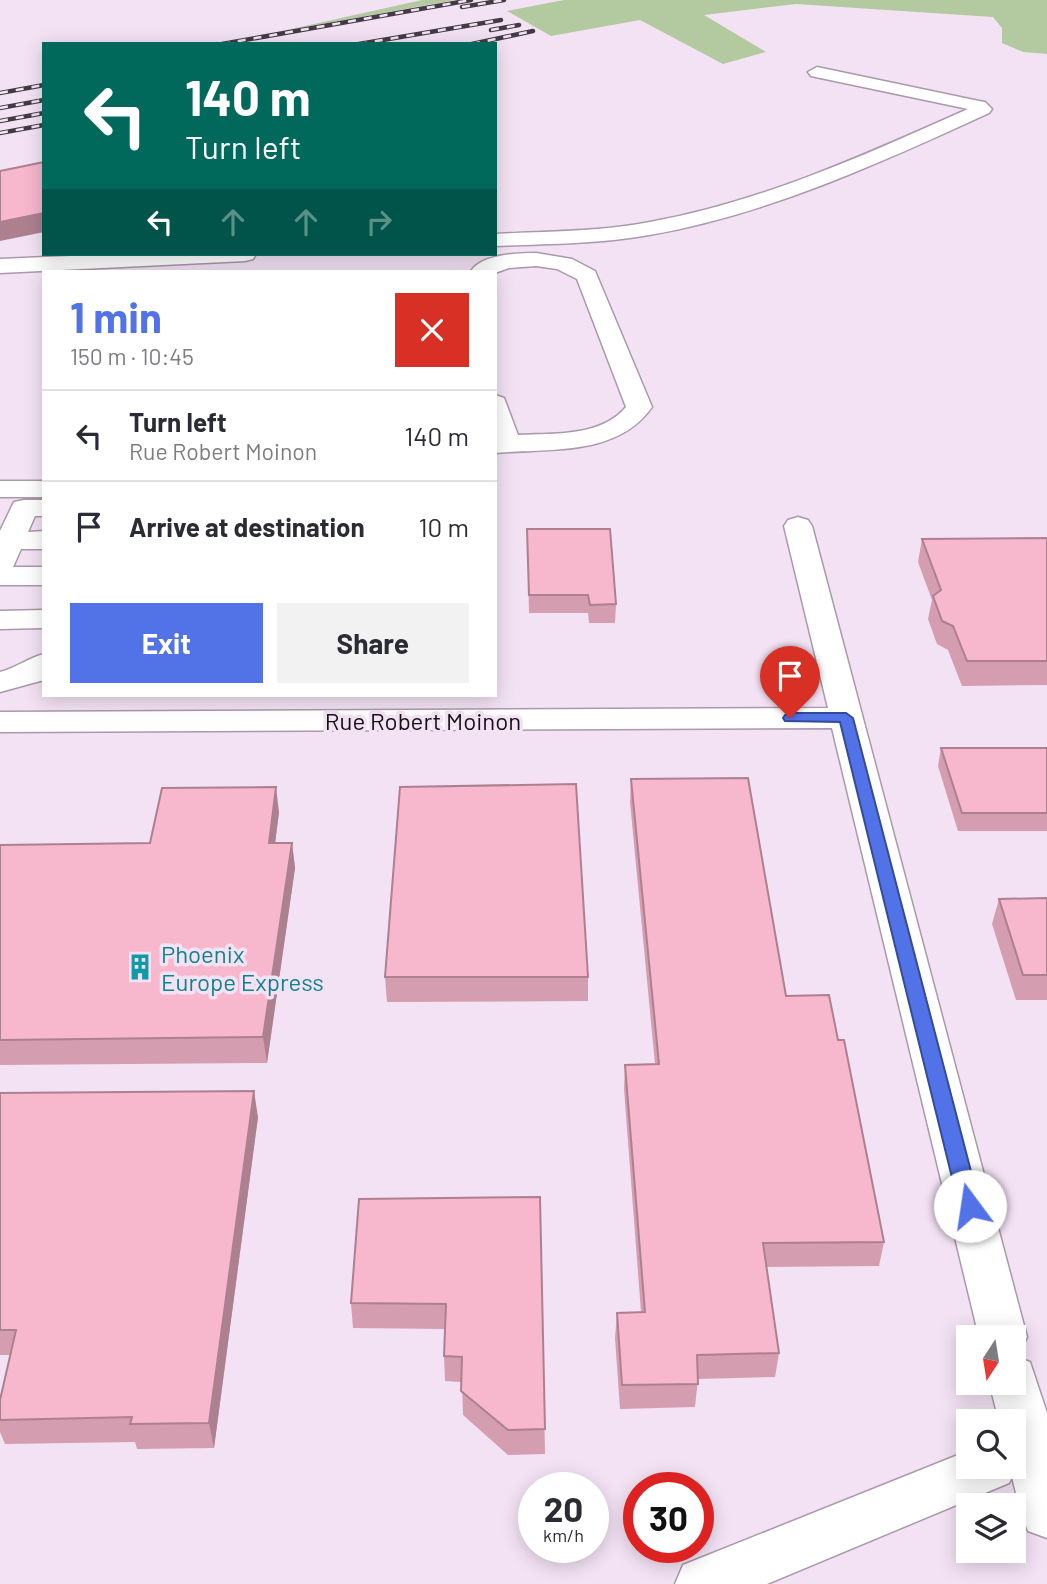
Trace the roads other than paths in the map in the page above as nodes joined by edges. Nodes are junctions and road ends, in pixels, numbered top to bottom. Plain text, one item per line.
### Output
1 (817, 72) dead end
2 (497, 240) edge
3 (204, 256) edge
4 (0, 266) edge
5 (484, 270) edge
6 (497, 416) edge
7 (501, 444) edge
8 (0, 489) edge
9 (42, 489) edge
10 (42, 508) edge
11 (798, 526) dead end
12 (42, 541) edge
13 (5, 553) edge
14 (0, 576) edge
15 (42, 576) edge
16 (42, 619) edge
17 (0, 620) edge
18 (42, 666) edge
19 (0, 682) edge
20 (239, 708) edge
21 (846, 718) junction
22 (0, 722) edge
23 (1000, 1325) edge
24 (960, 1479) edge
25 (1025, 1479) edge
26 (1047, 1513) edge
27 (702, 1584) edge

1 - 2 street
3 - 4 street
5 - 7 street
6 - 7 street
8 - 9 street
10 - 13 street
11 - 21 street
12 - 13 street
14 - 15 street
16 - 17 street
18 - 19 street
20 - 21 street, Rue Robert Moinon
20 - 22 street, Rue Robert Moinon
21 - 23 street
24 - 27 street
25 - 26 street

